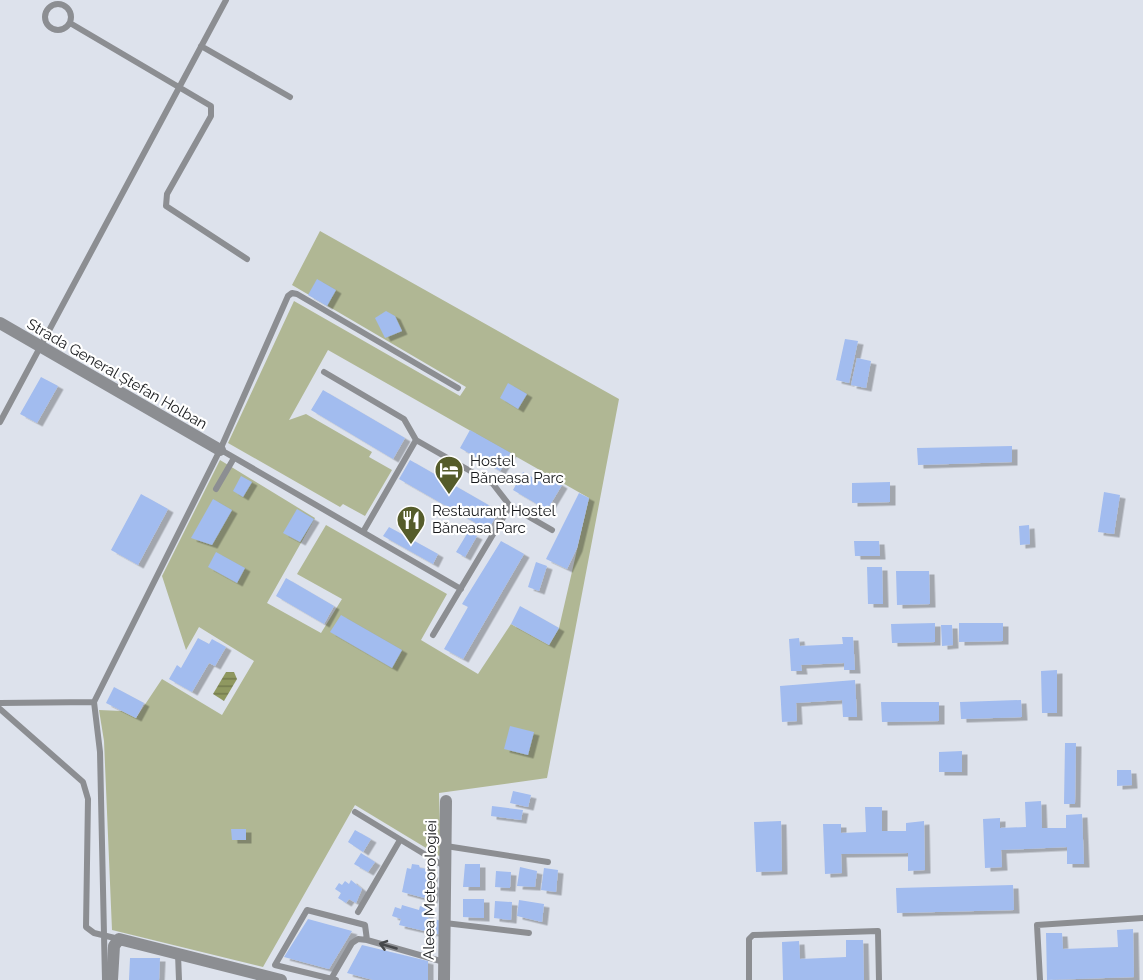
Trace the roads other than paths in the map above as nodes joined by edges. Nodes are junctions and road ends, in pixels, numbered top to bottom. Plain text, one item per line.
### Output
1 (226, 0) edge
2 (70, 23) junction
3 (201, 46) junction
4 (180, 86) junction
5 (290, 97) dead end
6 (247, 259) dead end
7 (0, 323) edge
8 (41, 346) junction
9 (324, 372) dead end
10 (458, 388) dead end
11 (0, 422) edge
12 (416, 440) junction
13 (220, 450) junction
14 (234, 458) junction
15 (216, 489) dead end
16 (510, 506) junction
17 (552, 530) dead end
18 (363, 532) junction
19 (461, 589) junction
20 (433, 636) dead end
21 (94, 702) junction
22 (0, 703) edge
23 (0, 709) edge
24 (446, 801) dead end
25 (355, 812) dead end
26 (400, 840) junction
27 (446, 846) junction
28 (548, 862) dead end
29 (446, 867) junction
30 (358, 912) dead end
31 (1143, 918) edge
32 (445, 923) junction
33 (529, 933) dead end
34 (105, 936) junction
35 (118, 939) junction
36 (367, 940) junction
37 (178, 954) junction
38 (445, 962) junction
39 (333, 979) edge
40 (105, 980) edge
41 (112, 980) edge
42 (178, 980) edge
43 (281, 980) edge
44 (444, 980) edge
45 (749, 980) edge
46 (879, 980) edge
47 (1040, 980) edge

1 - 3 lane
2 - 2 lane
2 - 4 lane
3 - 4 lane
3 - 5 lane
4 - 6 lane
4 - 8 lane
7 - 8 street, Strada General Ștefan Holban
8 - 11 lane
8 - 13 street, Strada General Ștefan Holban
9 - 12 lane
10 - 13 lane
12 - 16 lane
12 - 18 lane
13 - 14 lane
13 - 21 lane
14 - 15 lane
14 - 18 lane
16 - 17 lane
16 - 19 lane
18 - 19 lane
19 - 20 lane
21 - 22 lane
21 - 34 lane
23 - 34 lane
24 - 27 street, Aleea Meteorologiei
25 - 26 lane
26 - 29 lane
26 - 30 lane
27 - 28 lane
27 - 29 street, Aleea Meteorologiei
29 - 32 street, Aleea Meteorologiei
31 - 47 lane
32 - 33 lane
32 - 38 street, Aleea Meteorologiei
34 - 35 lane
34 - 40 lane
35 - 37 street
35 - 41 street
38 -> 36 lane
36 - 39 lane
36 - 39 lane
37 - 42 lane
37 - 43 street
38 - 44 street, Aleea Meteorologiei
45 - 46 lane

